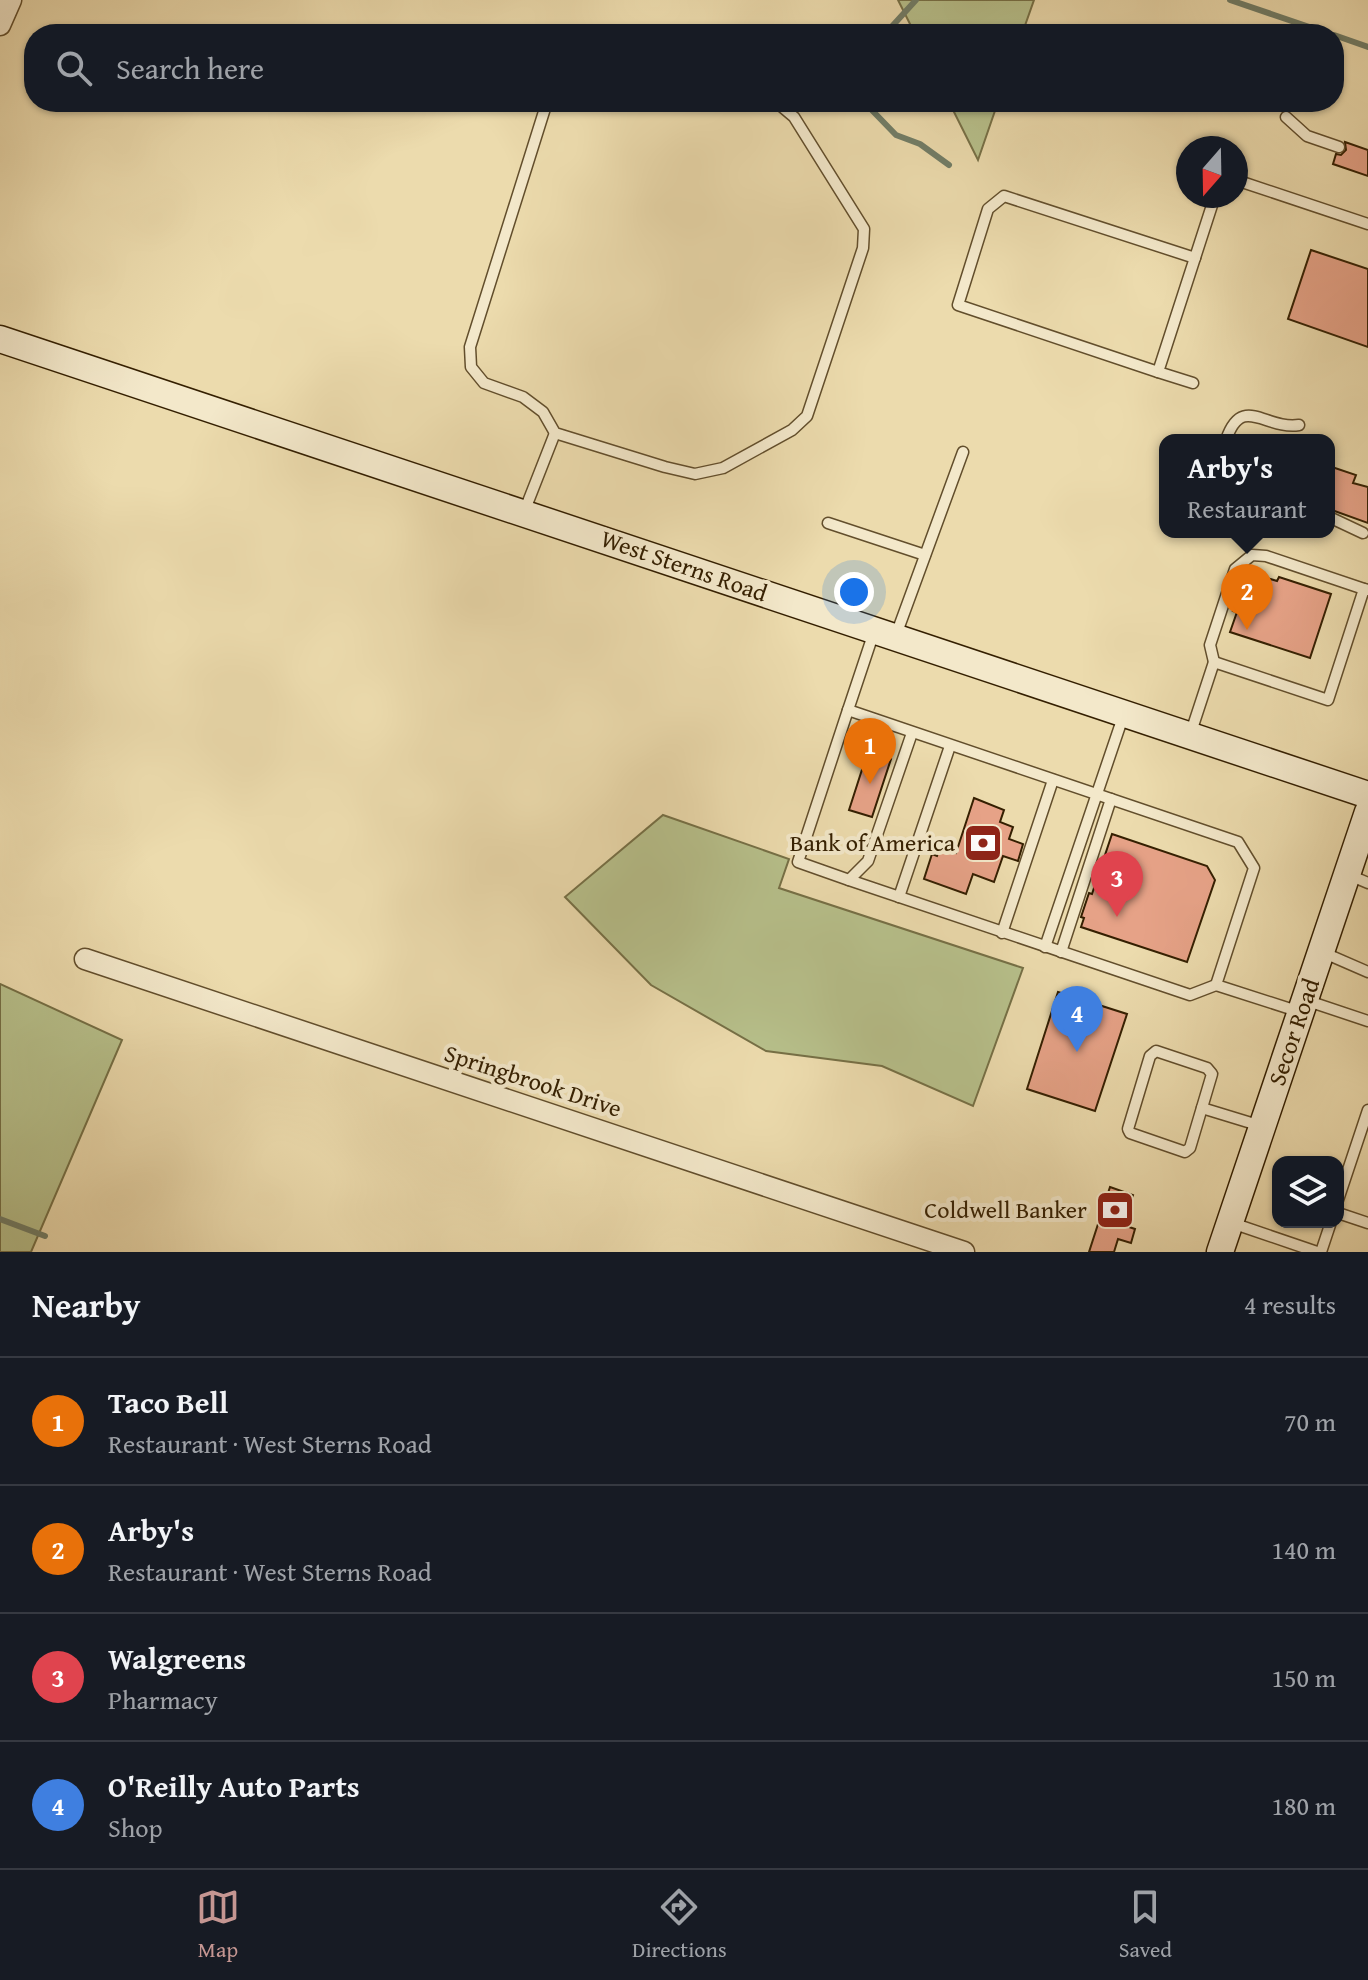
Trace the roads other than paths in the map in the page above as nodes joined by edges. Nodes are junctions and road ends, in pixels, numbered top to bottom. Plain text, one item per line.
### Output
1 (11, 0) edge
2 (0, 25) edge
3 (544, 112) edge
4 (788, 112) edge
5 (1286, 117) dead end
6 (1339, 147) dead end
7 (1248, 184) edge
8 (1211, 208) edge
9 (1368, 224) edge
10 (1195, 258) junction
11 (0, 339) edge
12 (1158, 372) junction
13 (1193, 383) dead end
14 (1299, 425) dead end
15 (555, 433) junction
16 (1228, 434) edge
17 (963, 452) dead end
18 (524, 512) junction
19 (1335, 520) edge
20 (828, 523) dead end
21 (1363, 533) dead end
22 (925, 555) junction
23 (1366, 590) edge
24 (885, 634) junction
25 (1214, 662) junction
26 (848, 710) junction
27 (1125, 713) junction
28 (912, 733) junction
29 (1190, 735) junction
30 (950, 746) junction
31 (1053, 780) junction
32 (1097, 794) junction
33 (1368, 795) edge
34 (1111, 799) junction
35 (1368, 812) edge
36 (1358, 879) edge
37 (849, 880) junction
38 (899, 897) junction
39 (1002, 933) junction
40 (1045, 947) junction
41 (1061, 952) junction
42 (1321, 952) junction
43 (85, 959) dead end
44 (1368, 972) edge
45 (1216, 985) junction
46 (1303, 1007) junction
47 (1368, 1021) edge
48 (1202, 1108) junction
49 (1368, 1110) edge
50 (1262, 1127) junction
51 (1344, 1182) edge
52 (1344, 1215) edge
53 (1230, 1222) junction
54 (1368, 1223) edge
55 (1329, 1228) edge
56 (964, 1252) edge
57 (1220, 1252) edge
58 (1319, 1252) edge

1 - 2 street
3 - 15 lane
4 - 15 lane
5 - 6 lane
7 - 9 lane
8 - 10 lane
10 - 12 lane
10 - 12 lane
11 - 18 main road, West Sterns Road
12 - 13 lane
14 - 16 lane
15 - 18 lane
17 - 22 lane
18 - 24 main road, West Sterns Road
19 - 21 lane
20 - 22 lane
22 - 24 lane
23 - 25 lane
23 - 25 lane
24 - 26 lane
24 - 27 main road, West Sterns Road
25 - 29 lane
26 - 28 lane
26 - 37 lane
27 - 29 main road, West Sterns Road
27 - 32 lane
28 - 30 lane
28 - 37 lane
29 - 33 main road, West Sterns Road
30 - 31 lane
30 - 38 lane
31 - 32 lane
31 - 39 lane
32 - 34 lane
32 - 40 lane
34 - 41 lane
34 - 45 lane
35 - 36 main road, Secor Road
36 - 42 main road, Secor Road
37 - 38 lane
38 - 39 lane
39 - 40 lane
40 - 41 lane
41 - 45 lane
42 - 44 lane
42 - 46 main road, Secor Road
43 - 56 street, Springbrook Drive
45 - 46 lane
46 - 47 lane
46 - 50 main road, Secor Road
48 - 48 lane
48 - 50 lane
49 - 51 lane
50 - 53 main road, Secor Road
52 - 54 lane
53 - 57 main road, Secor Road
53 - 58 lane
55 - 58 lane

